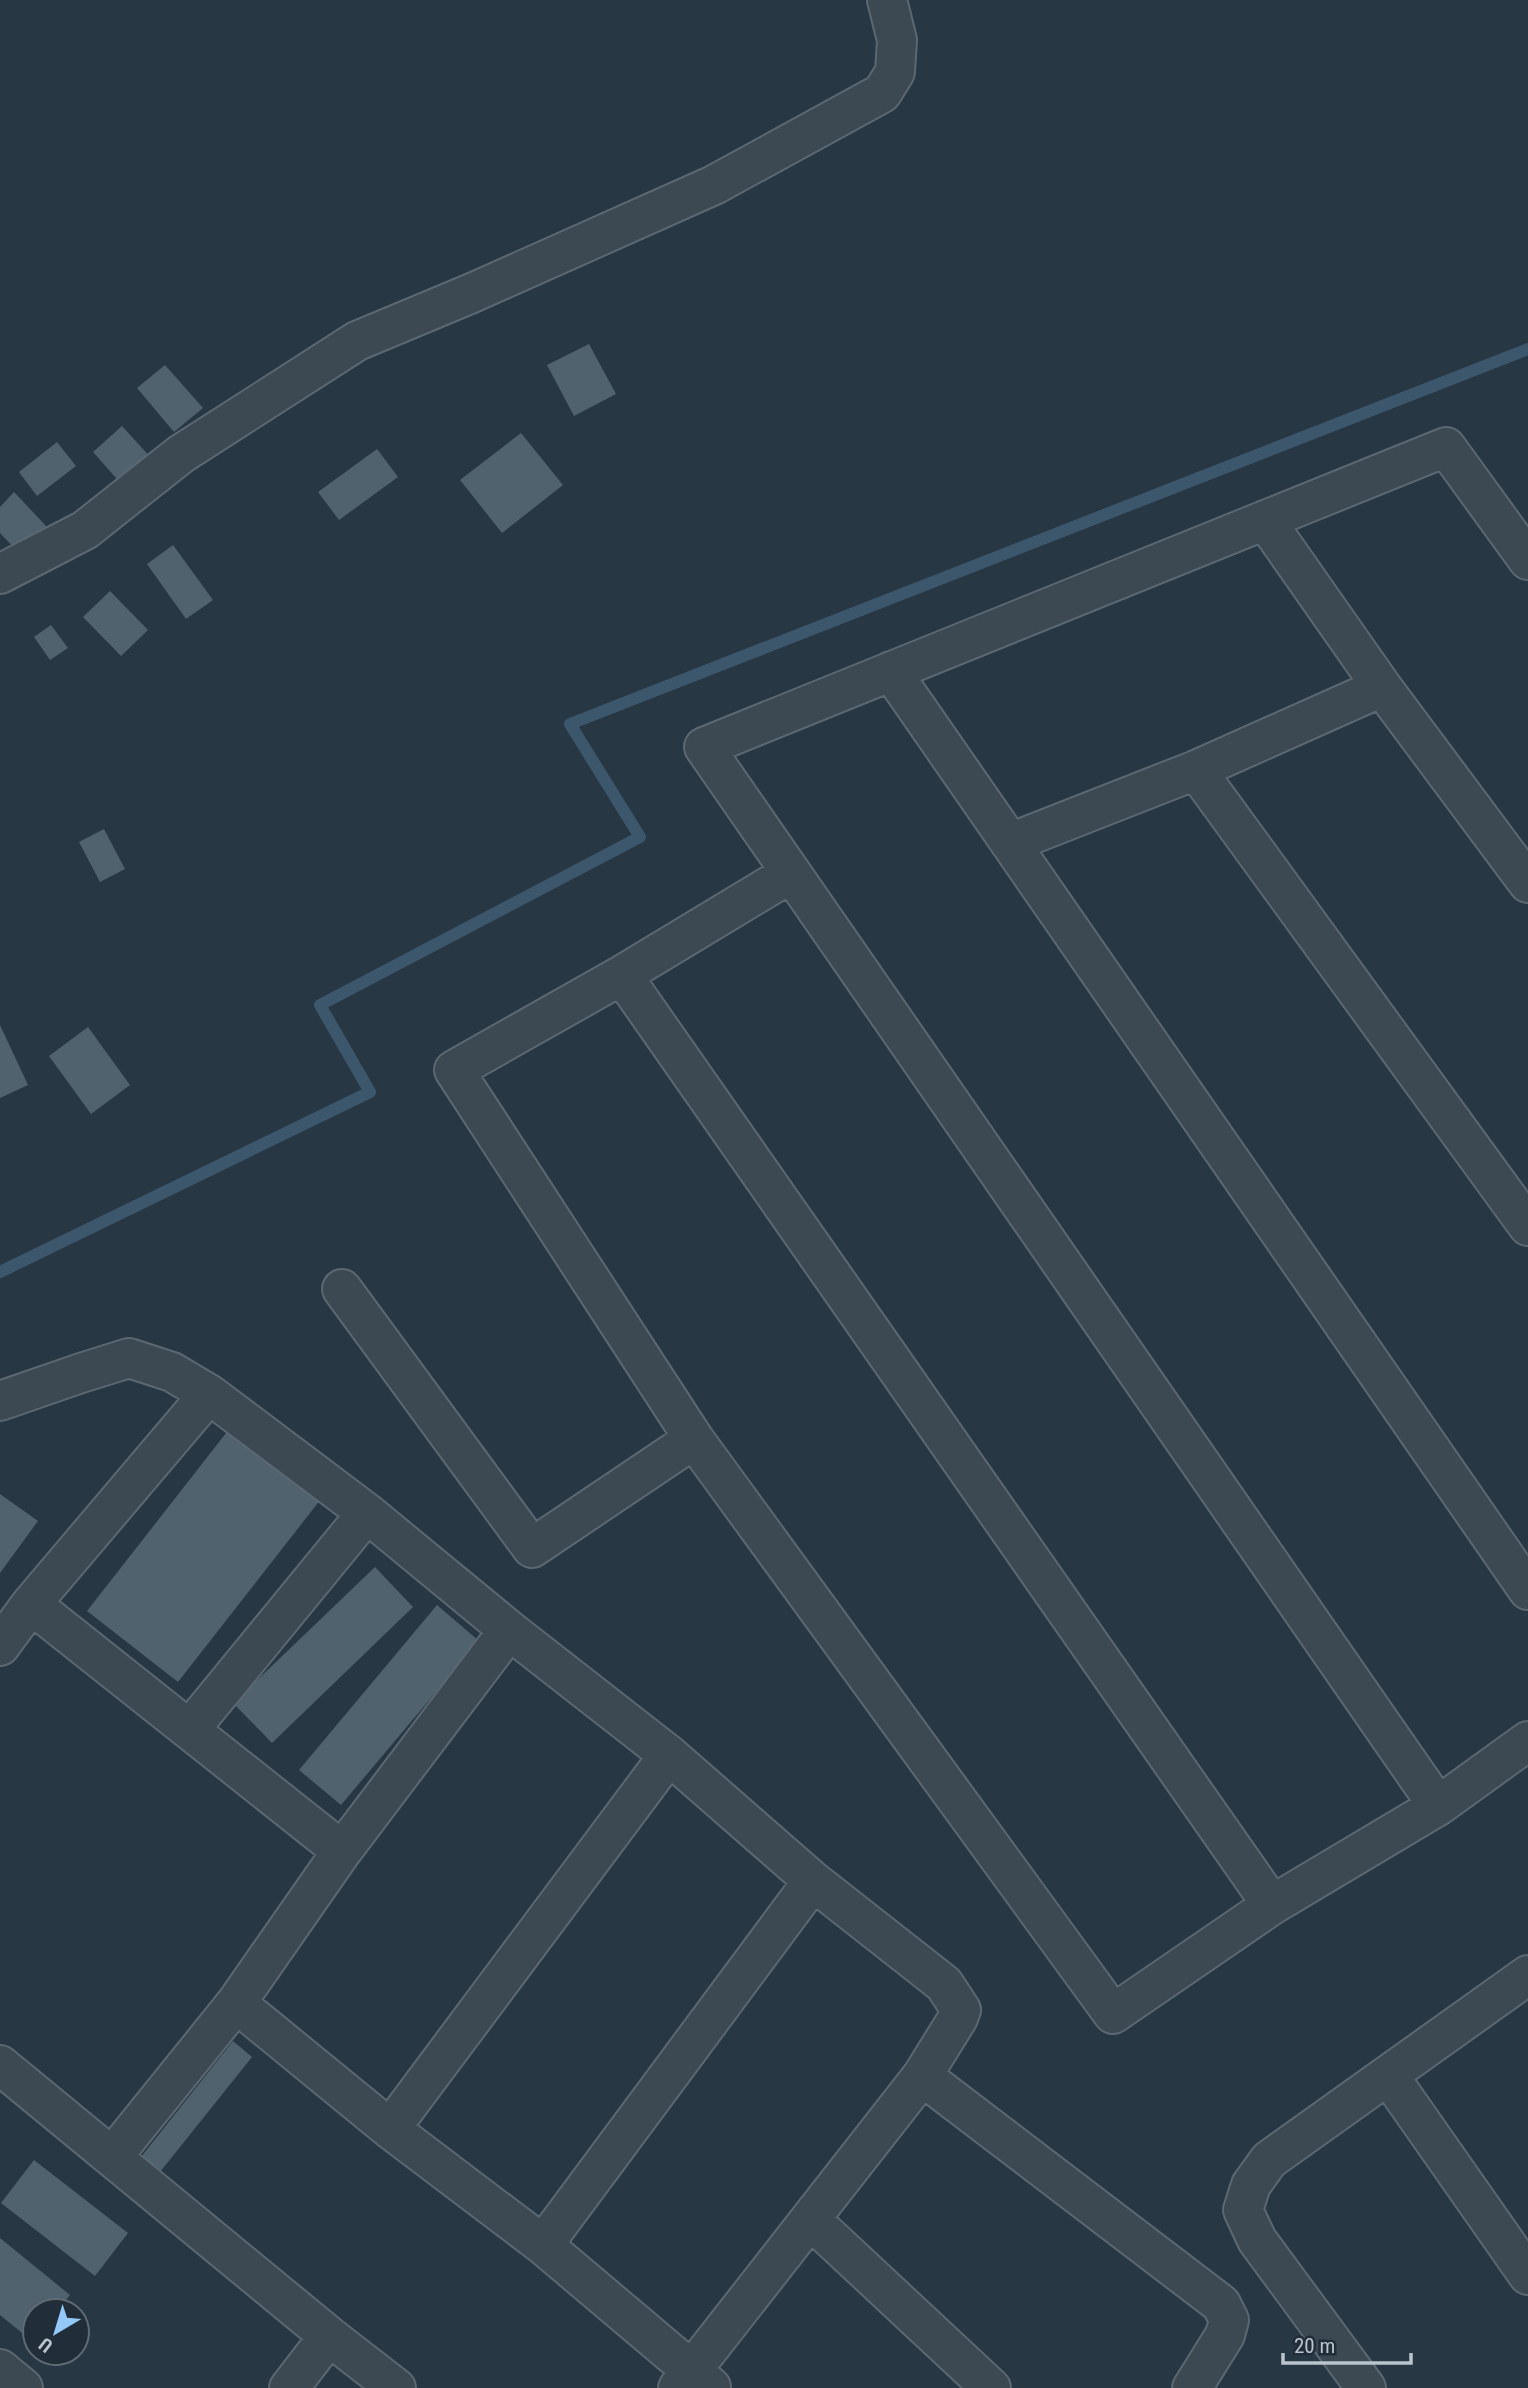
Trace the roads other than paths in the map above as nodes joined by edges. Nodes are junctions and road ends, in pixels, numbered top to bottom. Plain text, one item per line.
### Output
1 (887, 0) edge
2 (1265, 520) junction
3 (1528, 560) edge
4 (0, 574) edge
5 (891, 671) junction
6 (1382, 687) junction
7 (1196, 770) junction
8 (1010, 843) junction
9 (791, 873) junction
10 (1528, 883) edge
11 (622, 975) junction
12 (1528, 1226) edge
13 (342, 1289) dead end
14 (209, 1394) junction
15 (0, 1401) edge
16 (694, 1439) junction
17 (367, 1513) junction
18 (1528, 1590) edge
19 (31, 1604) junction
20 (509, 1630) junction
21 (0, 1646) edge
22 (190, 1729) junction
23 (1528, 1741) edge
24 (669, 1755) junction
25 (1438, 1806) junction
26 (342, 1851) junction
27 (813, 1881) junction
28 (1272, 1905) junction
29 (1528, 1975) edge
30 (236, 2003) junction
31 (2, 2071) edge
32 (1388, 2075) junction
33 (922, 2076) junction
34 (390, 2129) junction
35 (112, 2157) junction
36 (810, 2219) junction
37 (543, 2245) junction
38 (1528, 2275) edge
39 (329, 2336) junction
40 (0, 2369) edge
41 (694, 2382) edge
42 (23, 2388) edge
43 (289, 2388) edge
44 (396, 2388) edge
45 (991, 2388) edge
46 (1192, 2388) edge
47 (1366, 2388) edge

1 - 4 street
2 - 3 street
2 - 5 street
2 - 6 street
5 - 8 street
5 - 9 street
6 - 7 street
6 - 10 street
7 - 8 street
7 - 12 street
8 - 18 street
9 - 11 street
9 - 25 street
11 - 16 street
11 - 28 street
13 - 16 street
14 - 15 street
14 - 17 street
14 - 19 street
16 - 28 street
17 - 20 street
17 - 22 street
19 - 21 street
19 - 22 street
20 - 24 street
20 - 26 street
22 - 26 street
23 - 25 street
24 - 27 street
24 - 34 street
25 - 28 street
26 - 30 street
27 - 33 street
27 - 37 street
29 - 32 street
30 - 34 street
30 - 35 street
31 - 35 street
32 - 38 street
32 - 47 street
33 - 36 street
33 - 46 street
34 - 37 street
35 - 39 street
36 - 41 street
36 - 45 street
37 - 41 street
39 - 43 street
39 - 44 street
40 - 42 street

